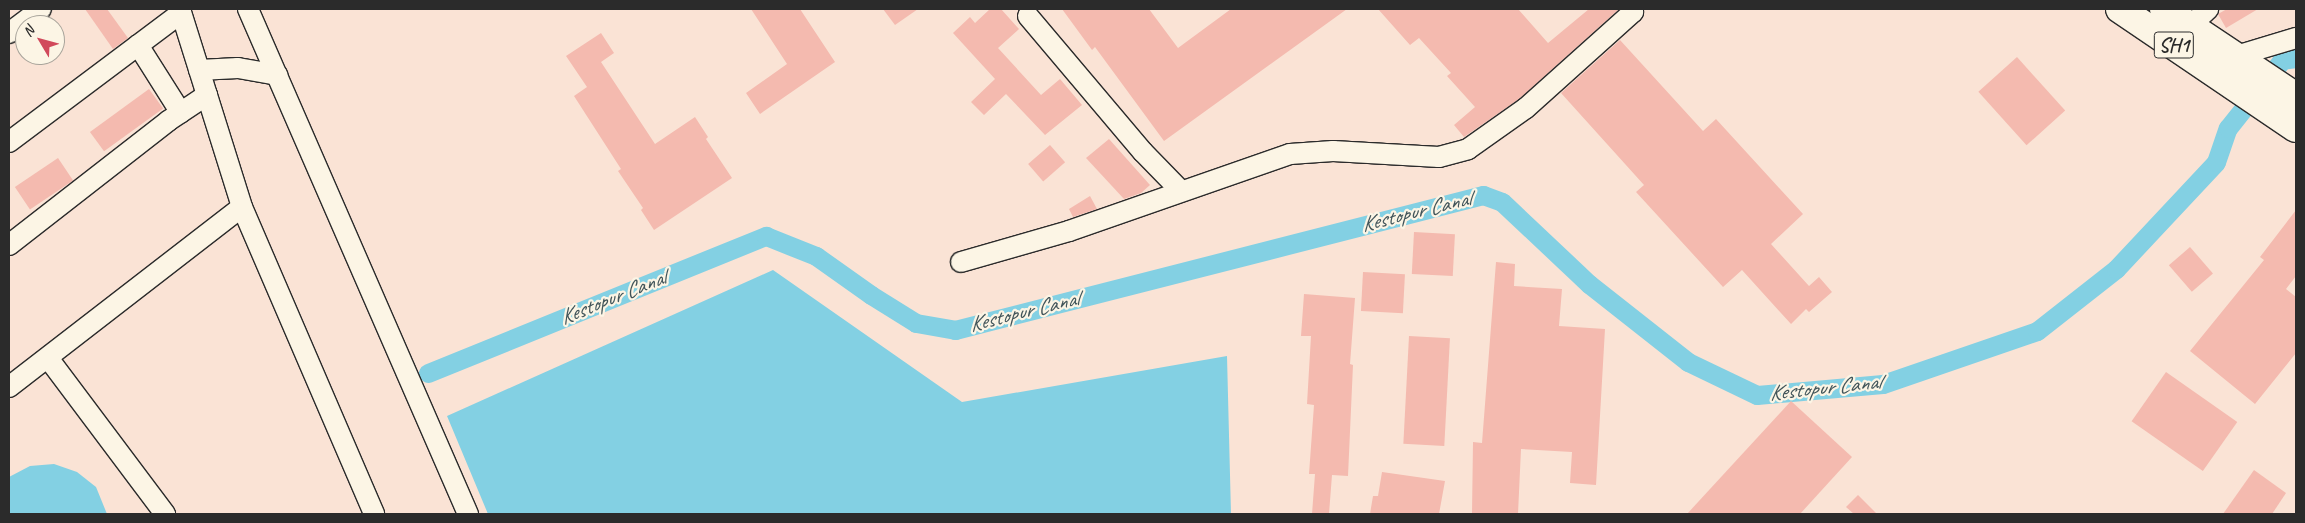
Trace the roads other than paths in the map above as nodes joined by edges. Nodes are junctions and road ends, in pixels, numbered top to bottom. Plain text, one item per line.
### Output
1 (41, 9) edge
2 (248, 9) edge
3 (1632, 9) edge
4 (2120, 9) edge
5 (2164, 9) edge
6 (180, 11) edge
7 (1028, 16) dead end
8 (2199, 17) edge
9 (9, 33) edge
10 (2296, 38) edge
11 (138, 45) junction
12 (2237, 67) junction
13 (199, 70) junction
14 (277, 75) junction
15 (206, 95) junction
16 (2294, 95) edge
17 (181, 112) junction
18 (2296, 128) edge
19 (9, 142) edge
20 (1181, 192) junction
21 (242, 207) junction
22 (9, 245) edge
23 (961, 262) dead end
24 (48, 358) junction
25 (9, 387) edge
26 (165, 514) edge
27 (374, 514) edge
28 (468, 514) edge

1 - 9 street
2 - 14 street
3 - 20 street
4 - 12 main road, SH1
5 - 8 main road, SH1
6 - 11 street
6 - 13 street
7 - 20 street
8 - 12 main road, SH1
10 - 12 street
11 - 17 street
11 - 19 street
12 - 16 main road, SH1
12 - 18 main road, SH1
13 - 14 street
13 - 15 street
14 - 28 street
15 - 17 street
15 - 21 street
17 - 22 street
20 - 23 street
21 - 24 street
21 - 27 street
24 - 25 street
24 - 26 street

